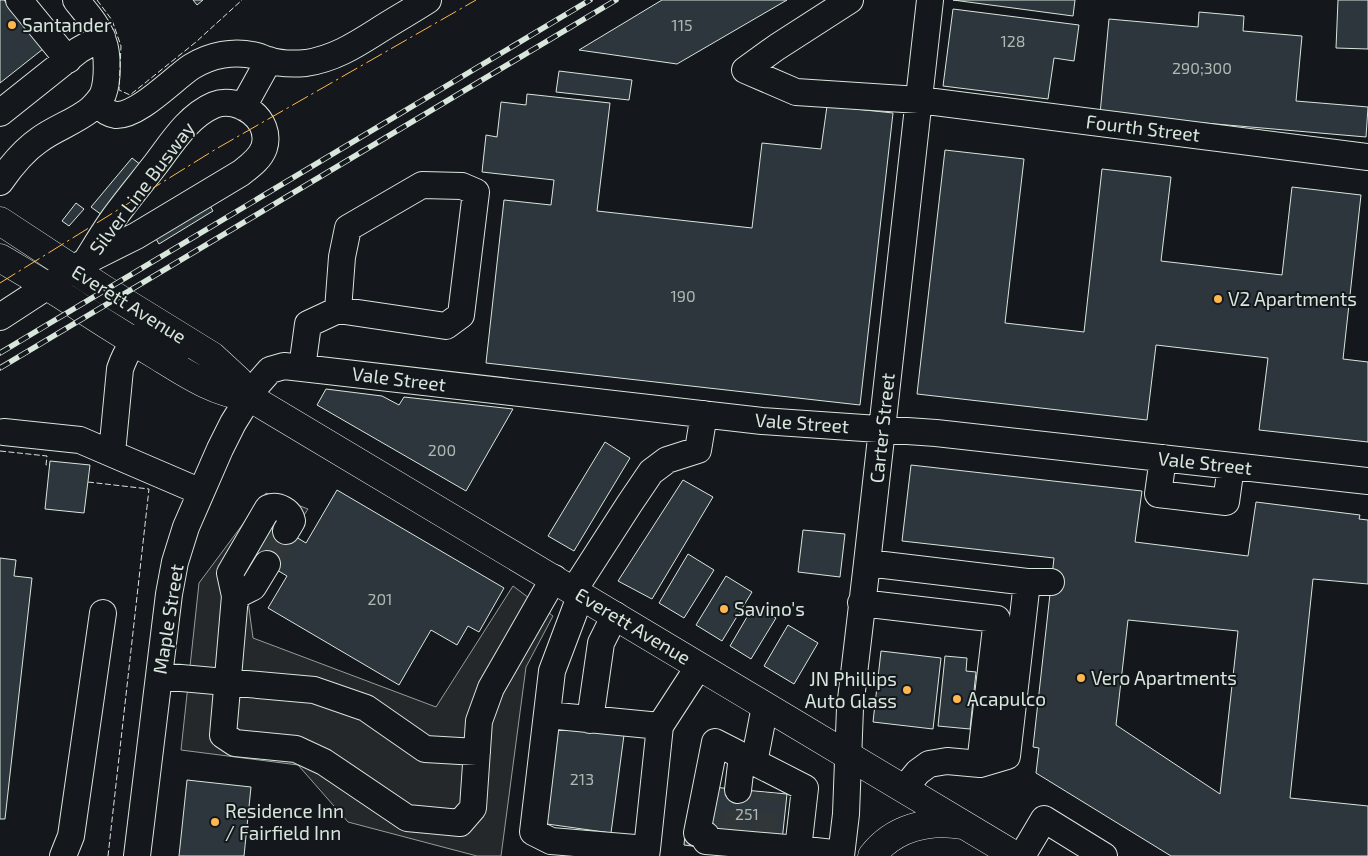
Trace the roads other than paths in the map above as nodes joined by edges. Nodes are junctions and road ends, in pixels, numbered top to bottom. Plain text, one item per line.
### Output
1 (19, 0) edge
2 (76, 0) edge
3 (428, 0) edge
4 (850, 0) edge
5 (930, 0) edge
6 (102, 37) junction
7 (68, 60) junction
8 (269, 60) junction
9 (919, 100) junction
10 (96, 103) junction
11 (243, 107) junction
12 (0, 113) edge
13 (1368, 156) edge
14 (0, 182) edge
15 (0, 221) edge
16 (0, 258) edge
17 (79, 265) junction
18 (47, 286) junction
19 (338, 310) junction
20 (0, 317) edge
21 (134, 342) junction
22 (200, 349) junction
23 (302, 368) junction
24 (249, 396) junction
25 (704, 414) junction
26 (881, 429) junction
27 (4, 432) dead end
28 (112, 453) junction
29 (1163, 458) junction
30 (1231, 466) junction
31 (1368, 481) edge
32 (201, 492) junction
33 (286, 531) tunnel mouth
34 (867, 563) junction
35 (267, 564) tunnel mouth
36 (570, 587) junction
37 (235, 596) junction
38 (861, 603) junction
39 (103, 613) dead end
40 (614, 615) junction
41 (699, 666) junction
42 (159, 676) junction
43 (227, 682) junction
44 (765, 706) junction
45 (547, 715) junction
46 (590, 720) junction
47 (660, 726) junction
48 (477, 752) junction
49 (848, 755) junction
50 (980, 764) junction
51 (758, 770) junction
52 (904, 789) junction
53 (738, 790) tunnel mouth
54 (966, 826) junction
55 (798, 849) junction
56 (647, 852) edge
57 (841, 855) edge
58 (63, 856) edge
59 (137, 856) edge
60 (872, 856) edge
61 (1016, 856) edge
62 (1022, 856) edge
63 (1104, 856) edge

1 - 7 street
2 - 6 street
3 - 8 street
4 - 9 street, Fourth Street
5 - 9 street, Carter Street
6 - 7 street
6 - 10 street
7 - 12 street
8 - 10 street
8 - 11 street
9 - 13 street, Fourth Street
9 - 26 street, Carter Street
10 - 14 street
11 - 17 street, Silver Line Busway
11 - 17 street
15 - 17 main road, Everett Avenue
16 - 18 main road, Everett Avenue
17 - 18 street
17 - 22 main road, Everett Avenue
18 - 20 street
18 - 21 main road, Everett Avenue
19 - 19 street
19 - 23 street
21 - 22 street
21 - 24 main road, Everett Avenue
21 - 28 street
22 - 24 main road, Everett Avenue
23 - 24 street, Vale Street
23 - 25 street, Vale Street
24 - 32 street, Maple Street
24 - 36 main road, Everett Avenue
25 - 26 street, Vale Street
25 - 36 street
26 - 29 street, Vale Street
26 - 34 street, Carter Street
27 - 28 street
28 - 32 street
29 - 30 street, Vale Street
29 - 30 street
30 - 31 street, Vale Street
32 - 42 street, Maple Street
33 - 37 street
34 - 38 street, Carter Street
34 - 50 street
35 - 37 street
36 - 40 main road, Everett Avenue
36 - 45 street
36 - 48 street
37 - 43 street
38 - 49 street, Carter Street
38 - 50 street
39 - 58 street
40 - 41 main road, Everett Avenue
40 - 46 street
41 - 44 main road, Everett Avenue
41 - 47 street
42 - 43 street
42 - 59 street, Maple Street
43 - 48 street
43 - 48 street
44 - 49 main road, Everett Avenue
44 - 51 street
45 - 46 street
45 - 56 street
46 - 47 street
47 - 56 street
49 - 52 main road, Everett Avenue
49 - 57 street, Carter Street
50 - 52 street
51 - 53 street
51 - 55 street
51 - 55 street
52 - 54 main road, Everett Avenue
54 - 60 main road
54 - 61 main road, Everett Avenue
55 - 57 street
62 - 63 street

